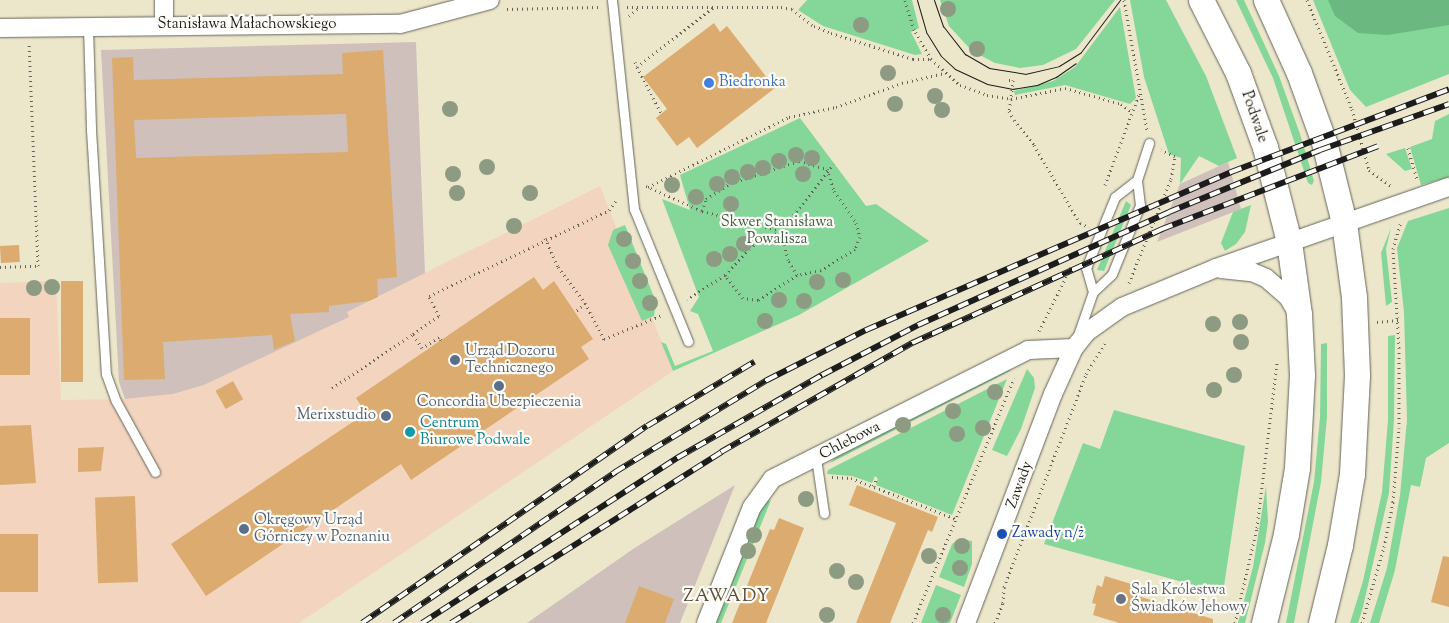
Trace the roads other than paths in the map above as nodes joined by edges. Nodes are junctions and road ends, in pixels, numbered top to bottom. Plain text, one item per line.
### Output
1 (164, 0) edge
2 (1201, 0) edge
3 (613, 4) edge
4 (1270, 4) edge
5 (450, 5) edge
6 (497, 5) edge
7 (164, 25) junction
8 (88, 27) junction
9 (0, 28) edge
10 (1149, 143) road end
11 (1137, 180) junction
12 (1449, 187) edge
13 (1344, 223) junction
14 (1289, 242) junction
15 (1216, 268) junction
16 (1093, 292) junction
17 (1301, 329) junction
18 (688, 341) dead end
19 (1074, 348) junction
20 (817, 465) junction
21 (155, 472) dead end
22 (824, 513) dead end
23 (706, 623) edge
24 (966, 623) edge
25 (1264, 623) edge
26 (1321, 623) edge

1 - 7 street
2 - 14 main road, Podwale
3 - 18 lane
4 - 13 main road
5 - 6 street, Stanisława Małachowskiego
5 - 7 street, Stanisława Małachowskiego
7 - 8 street, Stanisława Małachowskiego
8 - 9 street, Stanisława Małachowskiego
8 - 21 lane
10 - 11 lane
11 - 16 lane
11 - 16 lane
12 - 13 street, Zawady
13 - 14 street, Zawady
13 - 26 main road
14 - 15 street, Zawady
14 - 17 main road, Podwale
15 - 17 street, Zawady
15 - 19 street, Zawady
16 - 19 lane, Zawady
17 - 25 main road, Podwale
19 - 20 street, Chlebowa
19 - 24 street, Zawady
20 - 22 lane
20 - 23 street, Chlebowa

